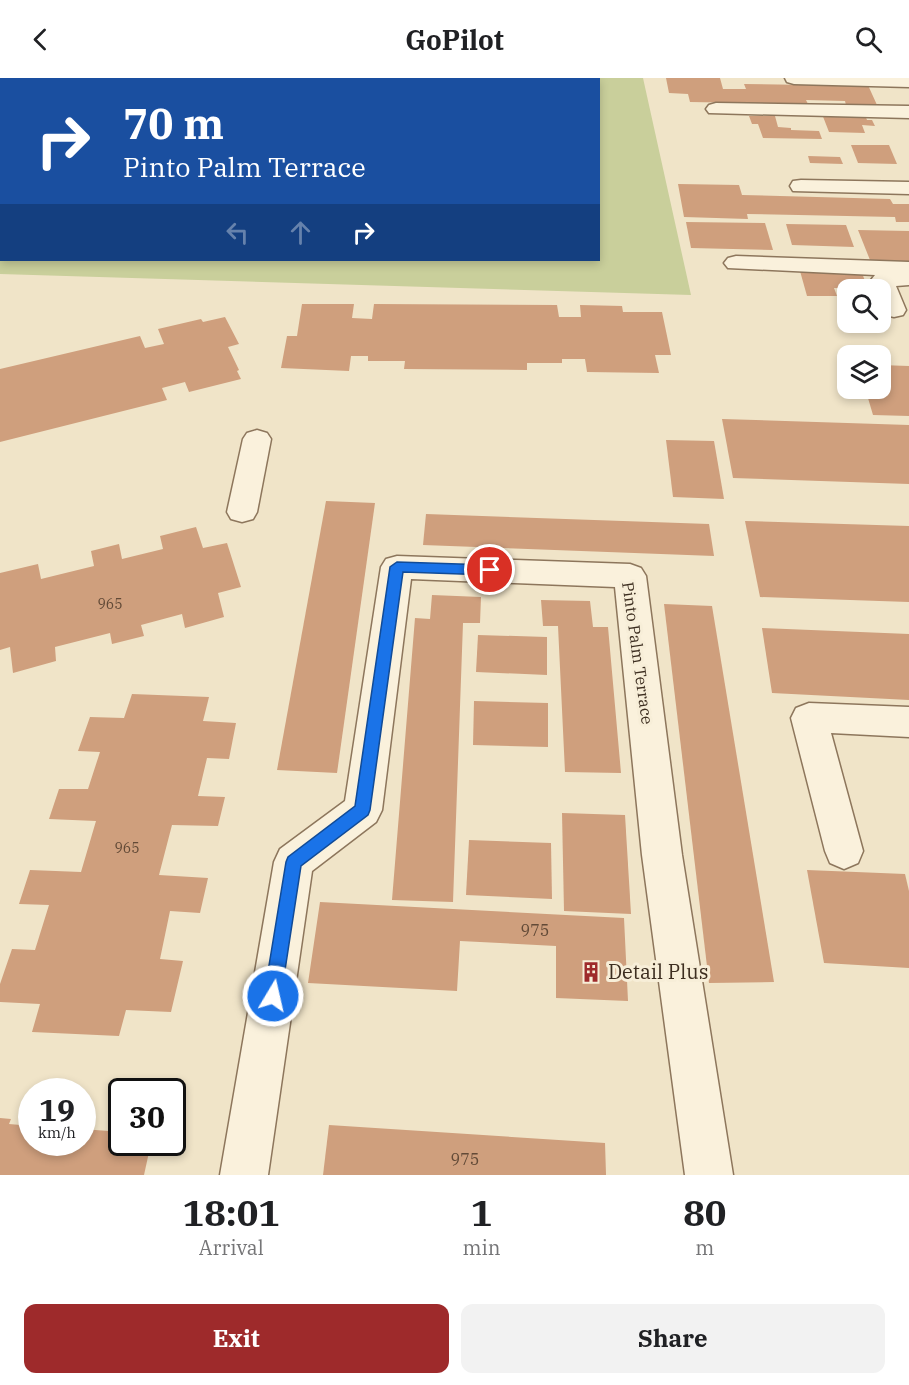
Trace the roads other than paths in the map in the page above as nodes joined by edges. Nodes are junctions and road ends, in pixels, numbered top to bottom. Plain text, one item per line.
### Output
1 (794, 78) edge
2 (909, 81) edge
3 (716, 109) dead end
4 (909, 112) edge
5 (801, 186) dead end
6 (909, 188) edge
7 (735, 263) dead end
8 (909, 269) edge
9 (909, 278) edge
10 (894, 310) dead end
11 (257, 439) dead end
12 (242, 513) dead end
13 (909, 722) edge
14 (844, 851) dead end
15 (244, 1175) edge
16 (709, 1175) edge

1 - 2 street
3 - 4 street
5 - 6 street
7 - 8 street
9 - 10 street
11 - 12 street
13 - 14 street
15 - 16 street, Pinto Palm Terrace

